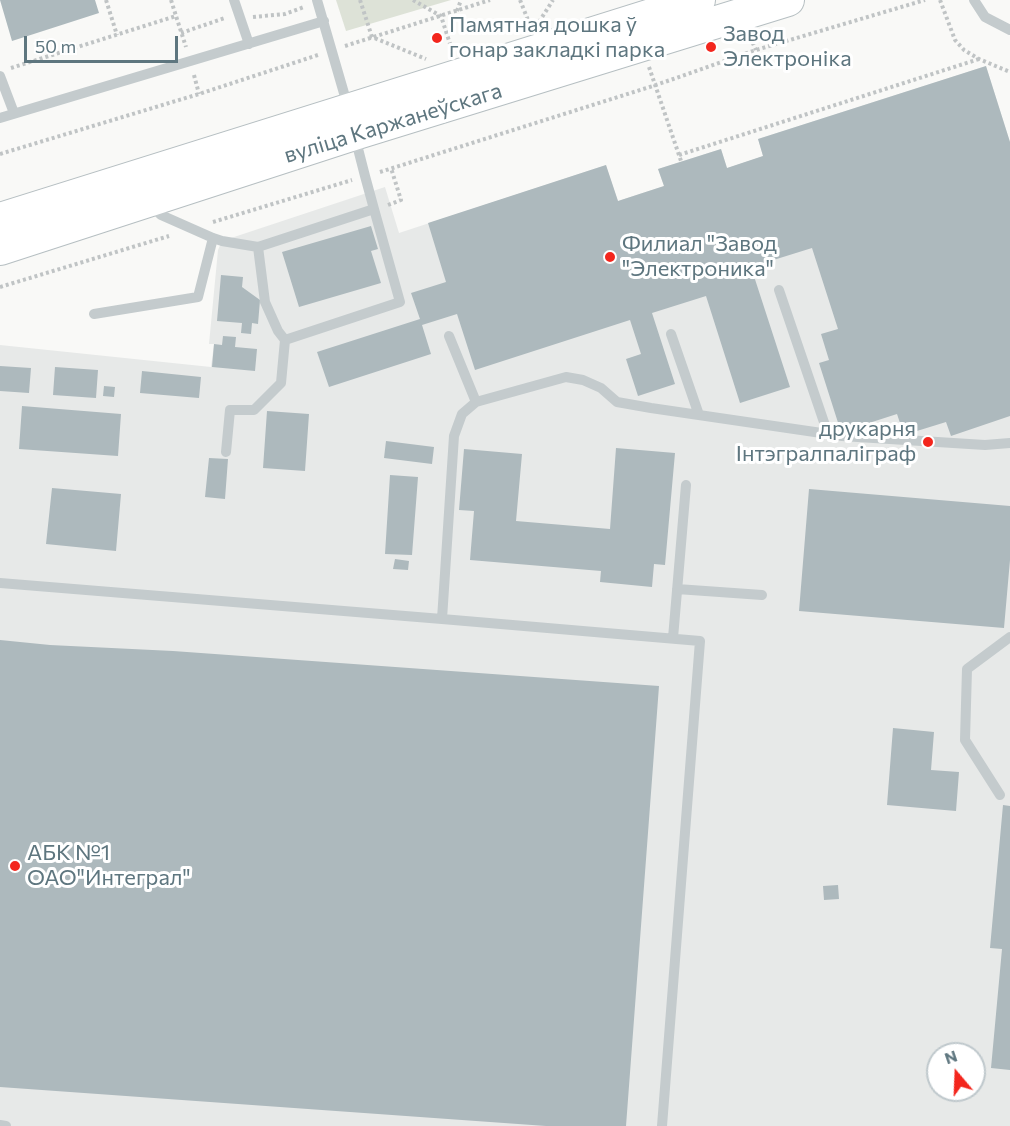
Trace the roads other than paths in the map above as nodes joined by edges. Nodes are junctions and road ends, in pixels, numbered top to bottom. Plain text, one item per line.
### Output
1 (234, 0) edge
2 (317, 0) edge
3 (699, 0) edge
4 (788, 0) edge
5 (974, 0) edge
6 (324, 21) junction
7 (1010, 30) edge
8 (249, 44) junction
9 (0, 76) edge
10 (14, 113) junction
11 (0, 118) edge
12 (351, 122) junction
13 (151, 200) junction
14 (374, 209) junction
15 (0, 219) edge
16 (213, 237) junction
17 (258, 248) junction
18 (0, 249) edge
19 (779, 290) dead end
20 (94, 314) dead end
21 (671, 334) dead end
22 (449, 336) dead end
23 (285, 340) junction
24 (476, 402) junction
25 (699, 415) junction
26 (828, 434) junction
27 (1010, 443) edge
28 (226, 452) dead end
29 (686, 485) dead end
30 (0, 584) edge
31 (677, 589) junction
32 (762, 595) dead end
33 (442, 619) junction
34 (1010, 637) edge
35 (672, 638) junction
36 (1000, 795) dead end
37 (0, 1125) edge
38 (6, 1126) edge
39 (662, 1126) edge

1 - 8 lane
2 - 6 lane
3 - 12 main road, вуліца Каржанеўскага
4 - 12 main road, вуліца Каржанеўскага
5 - 7 lane
6 - 8 lane
6 - 12 lane
8 - 10 lane
9 - 10 lane
10 - 11 lane
12 - 13 main road, вуліца Каржанеўскага
12 - 14 lane
12 - 15 main road, вуліца Каржанеўскага
13 - 16 lane
13 - 18 main road, вуліца Каржанеўскага
14 - 17 lane
14 - 23 lane
16 - 17 lane
16 - 20 lane
17 - 23 lane
19 - 26 lane
21 - 25 lane
22 - 24 lane
23 - 28 lane
24 - 25 lane
24 - 33 lane
25 - 26 lane
26 - 27 lane
29 - 31 lane
30 - 33 lane
31 - 32 lane
31 - 35 lane
33 - 35 lane
34 - 36 lane
35 - 39 lane
37 - 38 lane

